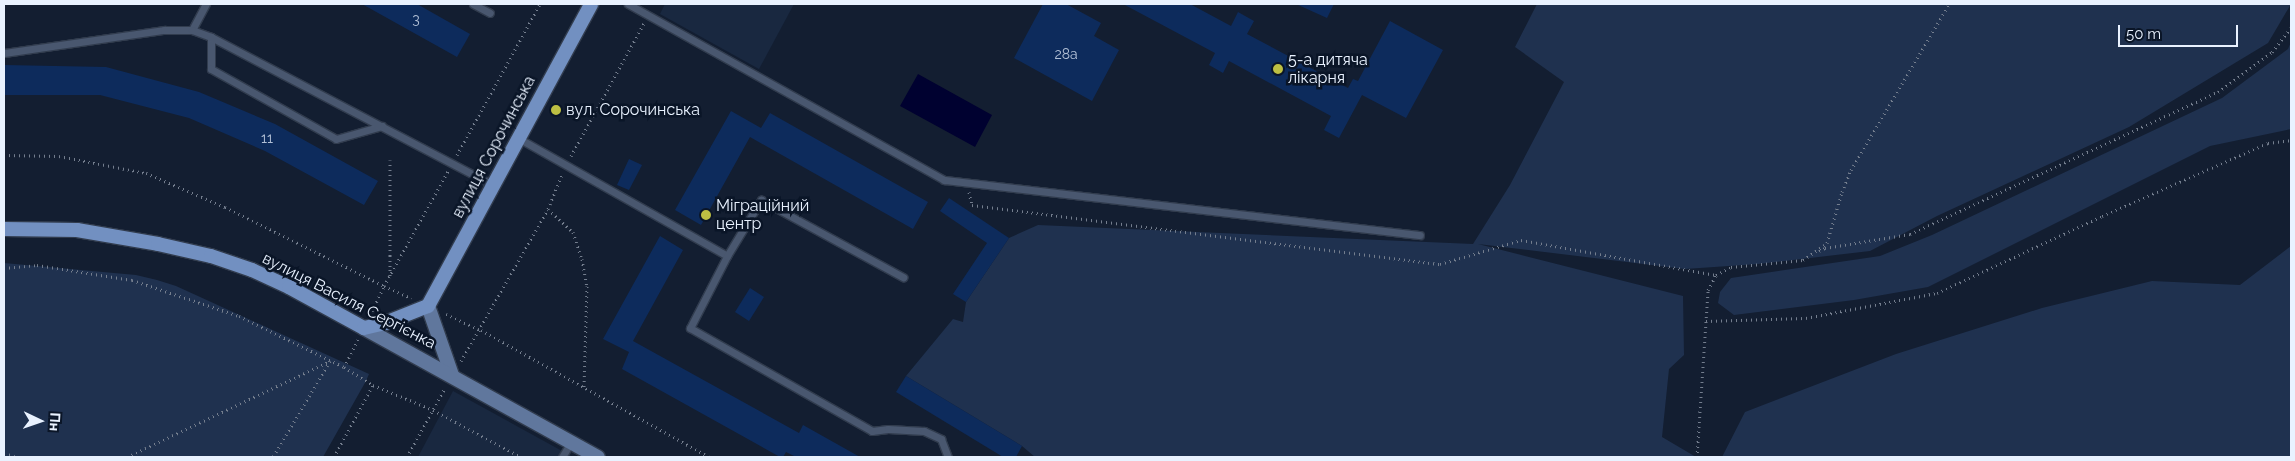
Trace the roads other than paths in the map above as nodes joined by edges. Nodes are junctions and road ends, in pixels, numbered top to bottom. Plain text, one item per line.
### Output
1 (206, 4) edge
2 (473, 4) edge
3 (591, 4) edge
4 (628, 4) edge
5 (490, 13) dead end
6 (192, 30) junction
7 (211, 37) junction
8 (4, 53) edge
9 (382, 126) junction
10 (518, 138) junction
11 (493, 185) junction
12 (4, 229) edge
13 (1420, 235) dead end
14 (727, 256) junction
15 (903, 277) dead end
16 (428, 306) junction
17 (364, 328) junction
18 (452, 375) junction
19 (571, 442) junction
20 (562, 457) edge
21 (598, 457) edge
22 (948, 457) edge

1 - 6 lane
2 - 5 lane
3 - 10 main road, вулиця Сорочинська
4 - 13 lane
6 - 7 lane
6 - 8 lane
7 - 9 lane
7 - 9 lane
9 - 11 lane
10 - 11 main road, вулиця Сорочинська
10 - 14 lane
11 - 16 main road, вулиця Сорочинська
12 - 17 main road, вулиця Василя Сергієнка
14 - 15 lane
14 - 22 lane
16 - 17 main road
16 - 18 main road
17 - 18 main road, вулиця Василя Сергієнка
18 - 19 main road, вулиця Василя Сергієнка
19 - 20 lane
19 - 21 main road, вулиця Василя Сергієнка

